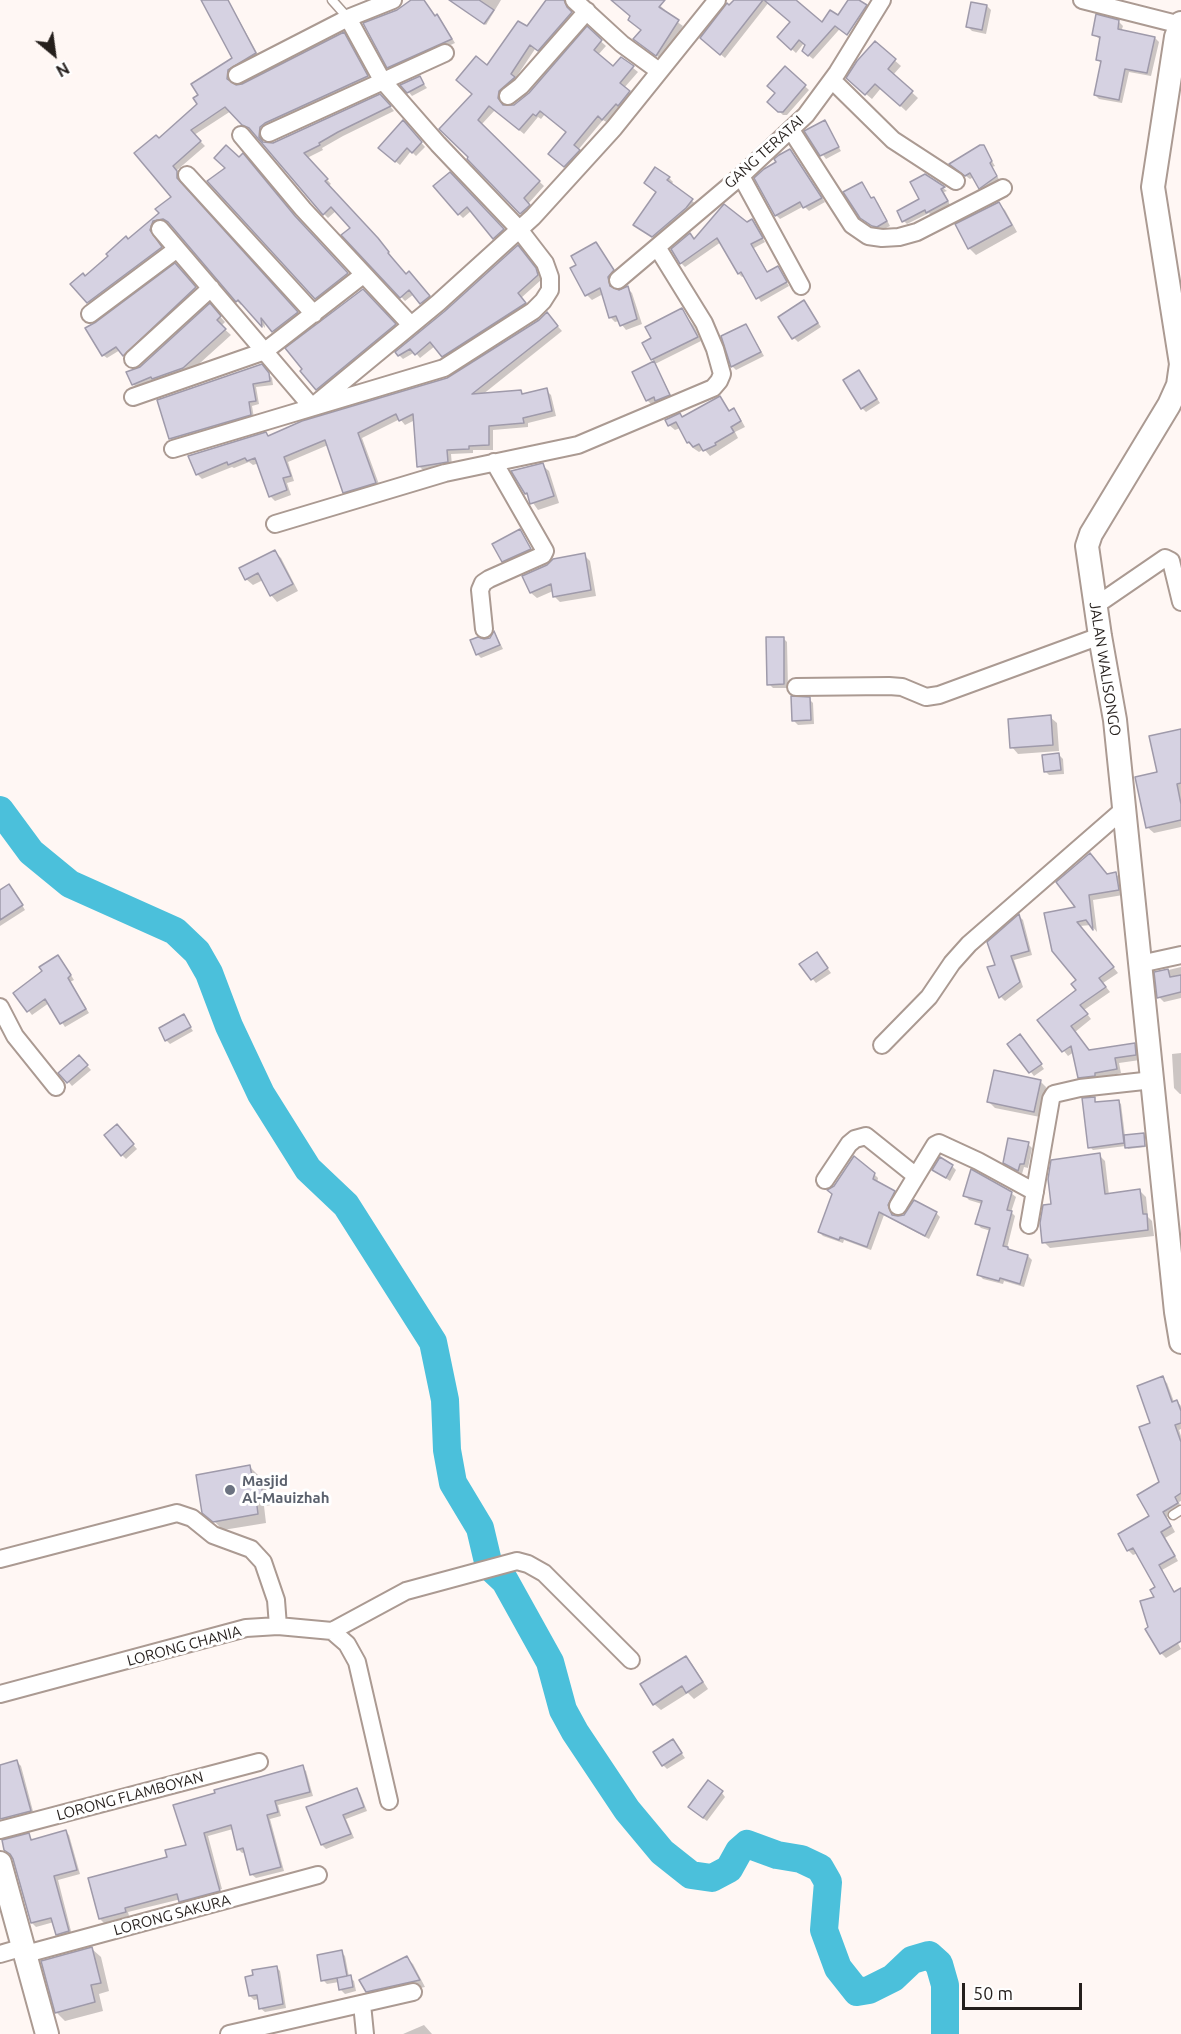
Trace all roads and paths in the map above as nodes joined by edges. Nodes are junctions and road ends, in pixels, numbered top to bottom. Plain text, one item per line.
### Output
1 (332, 0) edge
2 (393, 0) edge
3 (574, 0) edge
4 (717, 0) edge
5 (882, 0) edge
6 (1082, 0) edge
7 (1122, 5) edge
8 (587, 11) junction
9 (348, 18) junction
10 (1181, 24) edge
11 (445, 53) dead end
12 (659, 71) junction
13 (237, 75) dead end
14 (382, 80) junction
15 (832, 81) junction
16 (508, 96) dead end
17 (791, 130) junction
18 (269, 133) dead end
19 (241, 135) dead end
20 (187, 175) dead end
21 (741, 176) junction
22 (956, 181) dead end
23 (1003, 188) dead end
24 (518, 228) junction
25 (160, 229) dead end
26 (657, 247) junction
27 (177, 249) junction
28 (363, 275) junction
29 (618, 280) dead end
30 (801, 286) dead end
31 (211, 288) junction
32 (90, 314) dead end
33 (314, 314) junction
34 (411, 325) junction
35 (265, 351) junction
36 (133, 359) dead end
37 (133, 397) dead end
38 (312, 407) junction
39 (173, 449) dead end
40 (494, 462) junction
41 (275, 524) dead end
42 (1181, 602) edge
43 (1095, 606) junction
44 (484, 629) dead end
45 (1100, 636) junction
46 (796, 687) dead end
47 (1124, 809) junction
48 (1181, 955) edge
49 (1140, 964) junction
50 (0, 1007) edge
51 (882, 1045) dead end
52 (1153, 1080) junction
53 (56, 1087) dead end
54 (916, 1176) junction
55 (825, 1180) dead end
56 (1035, 1192) junction
57 (898, 1206) dead end
58 (1029, 1226) dead end
59 (1179, 1312) edge
60 (1181, 1342) edge
61 (1181, 1510) edge
62 (1173, 1515) dead end
63 (0, 1559) edge
64 (278, 1626) junction
65 (332, 1631) junction
66 (632, 1660) dead end
67 (0, 1694) edge
68 (259, 1762) dead end
69 (389, 1801) dead end
70 (0, 1830) edge
71 (0, 1863) edge
72 (318, 1875) dead end
73 (25, 1950) junction
74 (0, 1953) edge
75 (413, 1992) dead end
76 (362, 2004) junction
77 (47, 2034) edge
78 (229, 2034) edge
79 (365, 2034) edge

1 - 9 lane
2 - 9 street
3 - 8 street
4 - 12 street
5 - 15 street, GANG TERATAI
6 - 7 street
7 - 10 street
8 - 12 street
8 - 16 street
9 - 13 street
9 - 14 street
10 - 43 street, JALAN WALISONGO
11 - 14 street
12 - 24 street
14 - 18 street
14 - 24 street
15 - 17 street, GANG TERATAI
15 - 22 street
17 - 21 street, GANG TERATAI
17 - 23 street
19 - 28 street
20 - 33 street
21 - 26 street, GANG TERATAI
21 - 30 street
24 - 34 street
24 - 38 street
25 - 27 street
26 - 29 street, GANG TERATAI
26 - 40 street
27 - 31 street
27 - 32 street
28 - 33 street
28 - 34 street
31 - 35 street
31 - 36 street
33 - 35 street
34 - 38 street
35 - 37 street
35 - 38 street
38 - 39 street
40 - 41 street
40 - 44 street
42 - 43 street
43 - 45 street, JALAN WALISONGO
45 - 46 street
45 - 47 street, JALAN WALISONGO
47 - 49 street, JALAN WALISONGO
47 - 51 street
48 - 49 street
49 - 52 street, JALAN WALISONGO
50 - 53 street
52 - 56 street
52 - 59 street, JALAN WALISONGO
54 - 55 street
54 - 56 street
54 - 57 street
56 - 58 street
59 - 60 street, JALAN WALISONGO
61 - 62 lane
63 - 64 street
64 - 65 street, LORONG CHANIA
64 - 67 street, LORONG CHANIA
65 - 66 street
65 - 69 street
68 - 70 street, LORONG FLAMBOYAN
71 - 73 street
72 - 73 street, LORONG SAKURA
73 - 74 street, LORONG SAKURA
73 - 77 street
75 - 76 street
76 - 78 street
76 - 79 street

